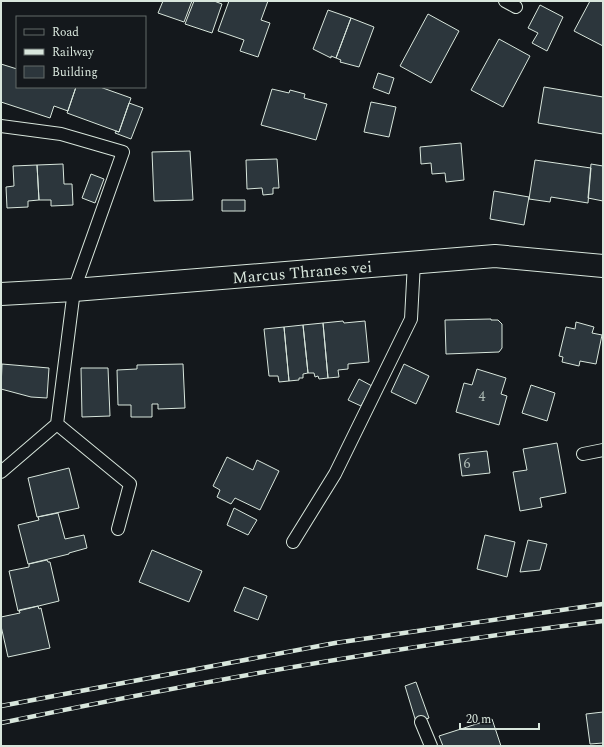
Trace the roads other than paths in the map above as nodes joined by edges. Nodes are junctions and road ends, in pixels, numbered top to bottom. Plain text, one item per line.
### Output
1 (1, 126) edge
2 (414, 262) junction
3 (603, 266) edge
4 (74, 290) junction
5 (1, 294) edge
6 (57, 424) junction
7 (603, 450) edge
8 (583, 454) dead end
9 (1, 472) edge
10 (118, 529) dead end
11 (293, 542) dead end
12 (421, 722) dead end
13 (431, 746) edge

1 - 4 lane
2 - 3 main road, Marcus Thranes vei
2 - 4 main road, Marcus Thranes vei
2 - 11 lane
4 - 5 main road, Marcus Thranes vei
4 - 6 lane
6 - 9 lane
6 - 10 lane
7 - 8 lane
12 - 13 lane

